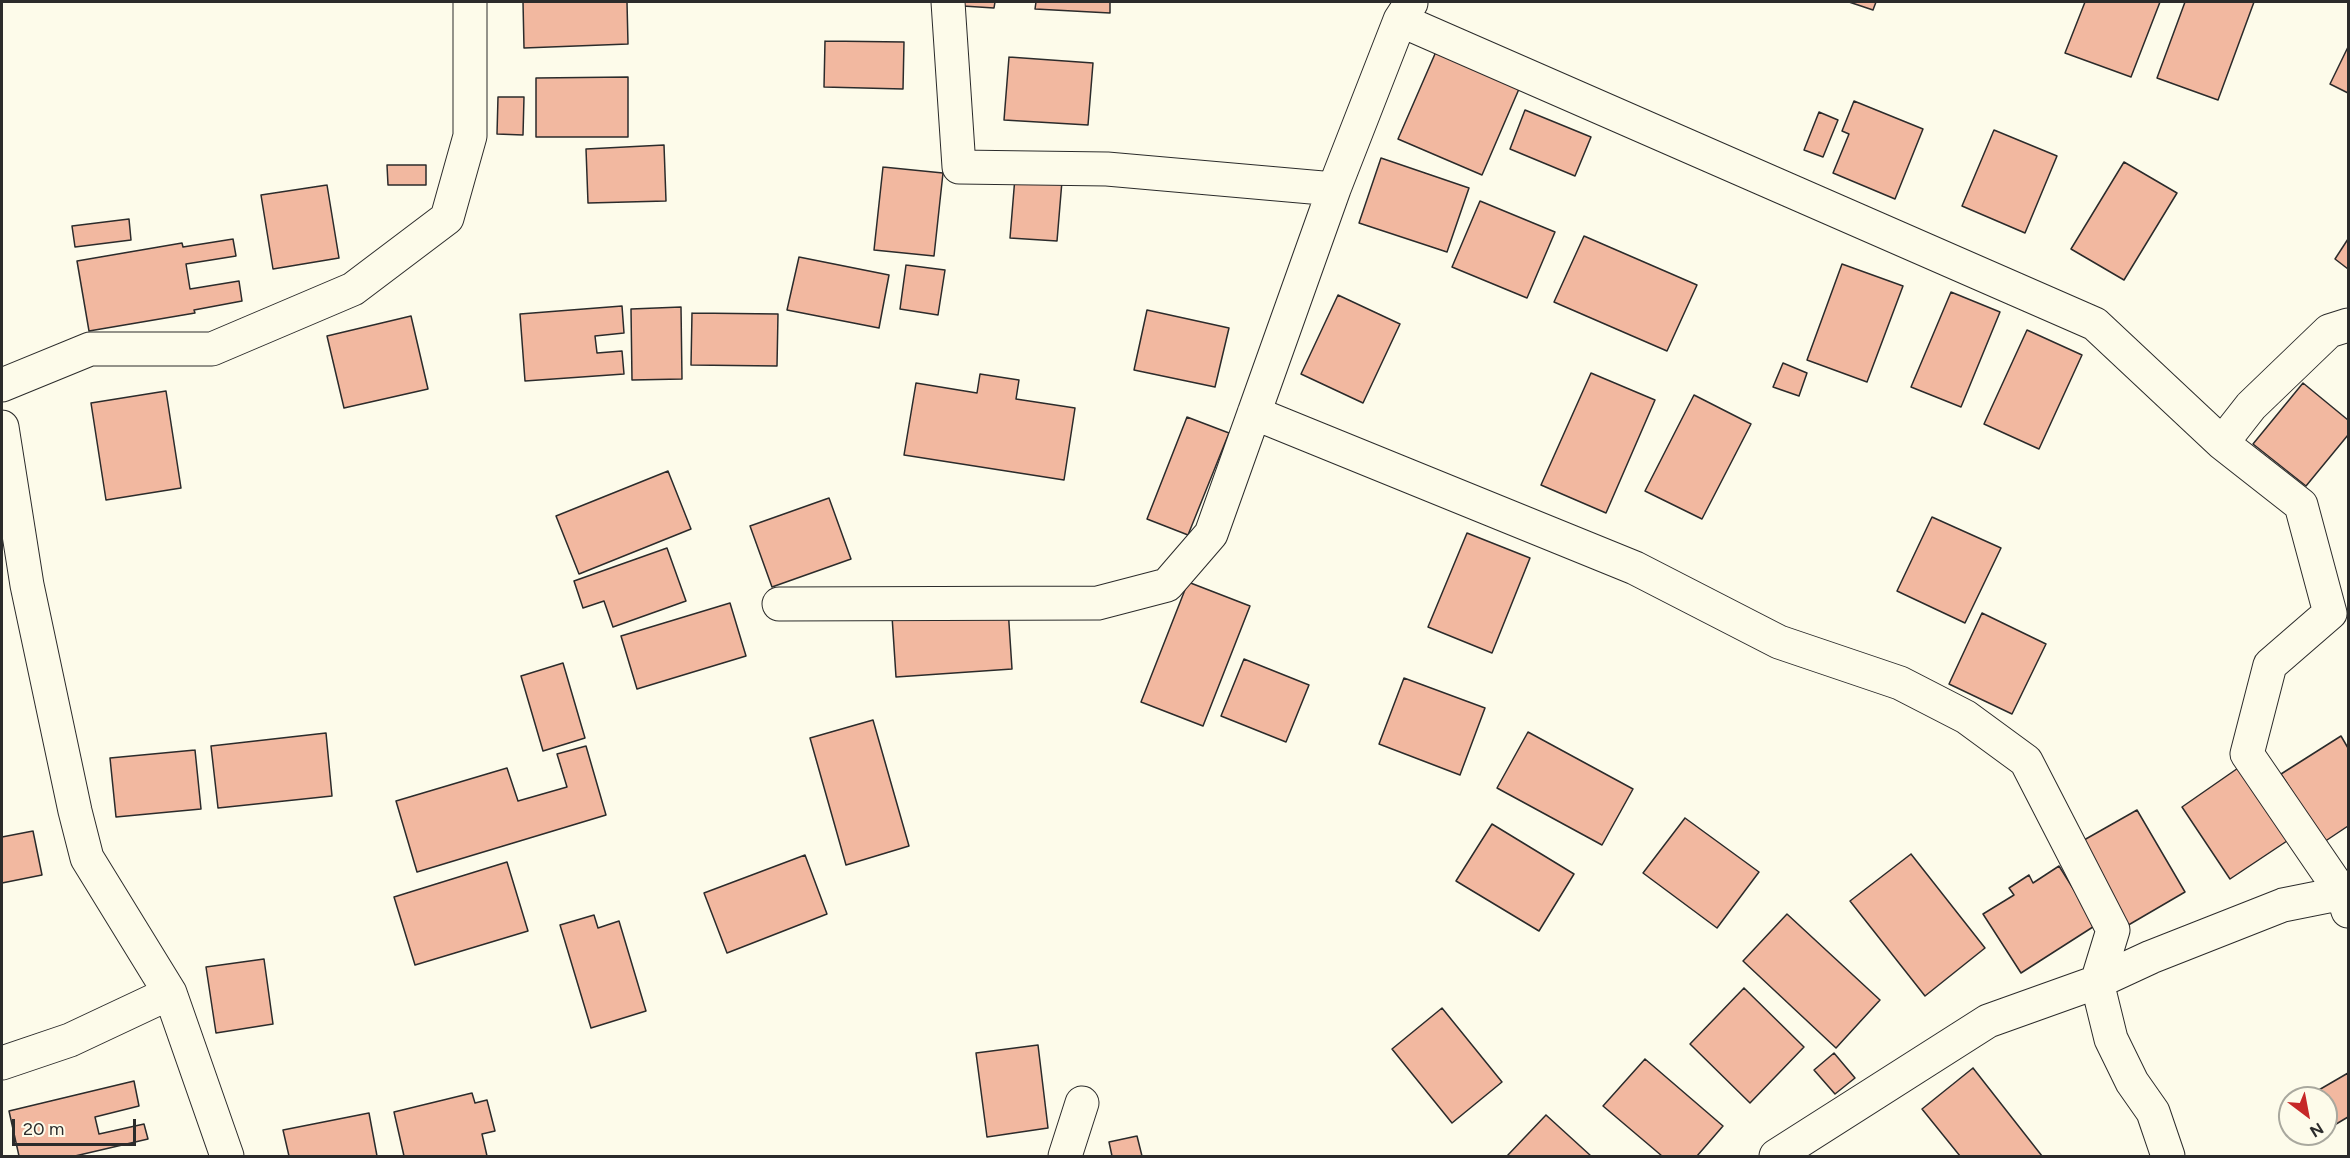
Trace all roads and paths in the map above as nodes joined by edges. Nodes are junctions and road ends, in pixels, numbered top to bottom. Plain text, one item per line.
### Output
1 (470, 2) edge
2 (948, 2) edge
3 (1406, 11) edge
4 (1334, 189) junction
5 (2349, 325) edge
6 (2, 385) edge
7 (1254, 414) junction
8 (2, 427) edge
9 (2222, 443) junction
10 (779, 604) dead end
11 (2346, 899) edge
12 (2097, 982) junction
13 (170, 993) junction
14 (2, 1063) edge
15 (1082, 1103) dead end
16 (227, 1156) edge
17 (1065, 1156) edge
18 (1776, 1156) edge
19 (2168, 1156) edge

1 - 6 street
2 - 4 street
3 - 4 street
3 - 9 street
4 - 7 street
5 - 9 street
7 - 10 street
7 - 12 street
8 - 13 street
9 - 11 street
11 - 12 street
12 - 18 street
12 - 19 street
13 - 14 street
13 - 16 street
15 - 17 street

